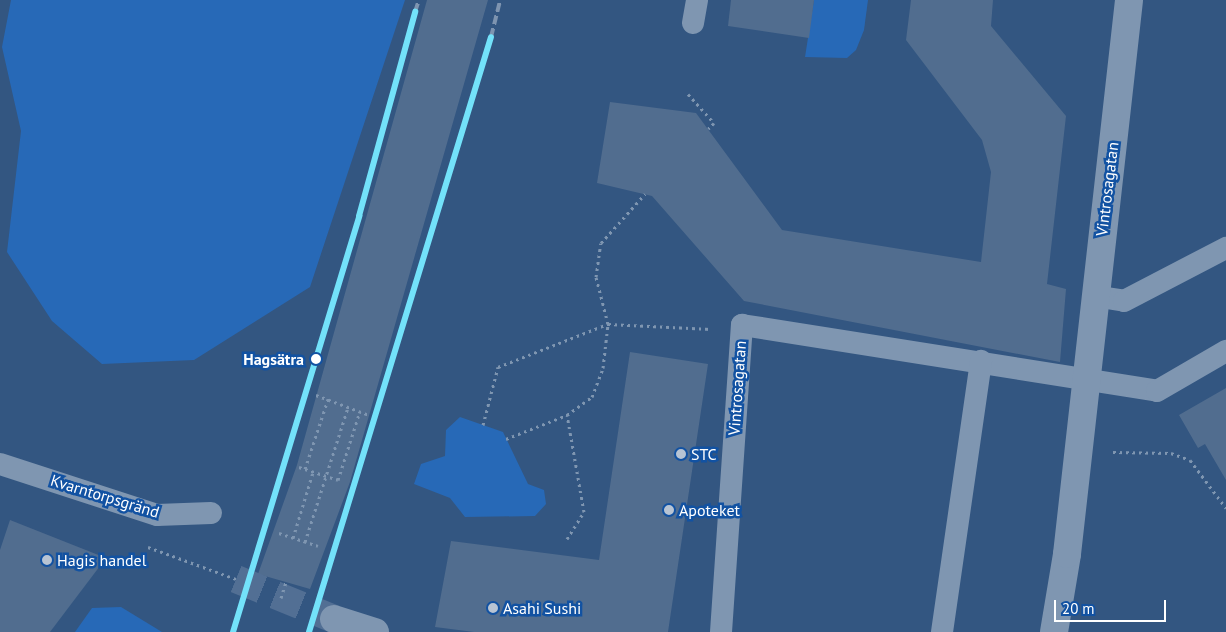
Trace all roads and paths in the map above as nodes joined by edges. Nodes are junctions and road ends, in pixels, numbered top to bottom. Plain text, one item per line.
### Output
1 (697, 0) edge
2 (1129, 0) edge
3 (694, 23) dead end
4 (688, 94) dead end
5 (708, 129) dead end
6 (645, 194) dead end
7 (1226, 248) edge
8 (1094, 296) junction
9 (608, 324) junction
10 (715, 329) dead end
11 (1226, 351) edge
12 (980, 361) junction
13 (1088, 378) junction
14 (316, 395) dead end
15 (328, 399) junction
16 (348, 407) junction
17 (360, 411) junction
18 (369, 415) dead end
19 (567, 415) junction
20 (483, 425) dead end
21 (506, 439) dead end
22 (1105, 452) dead end
23 (0, 464) edge
24 (299, 467) dead end
25 (305, 469) junction
26 (313, 472) junction
27 (1226, 508) edge
28 (211, 512) dead end
29 (279, 533) dead end
30 (293, 538) junction
31 (567, 539) dead end
32 (305, 542) junction
33 (318, 546) dead end
34 (286, 582) dead end
35 (281, 598) dead end
36 (334, 619) tunnel mouth
37 (375, 632) edge
38 (721, 632) edge
39 (942, 632) edge
40 (1054, 632) edge

1 - 3 lane
2 - 8 street, Vintrosagatan
4 - 5 path
6 - 9 path
7 - 8 lane
8 - 13 street, Vintrosagatan
9 - 10 path
9 - 19 path
9 - 20 path
11 - 13 lane, Vintrosagatan
12 - 13 lane, Vintrosagatan
12 - 38 lane, Vintrosagatan
12 - 39 lane
13 - 40 street, Vintrosagatan
14 - 15 path
15 - 16 path
15 - 25 path
16 - 17 path
16 - 32 path
17 - 18 path
17 - 26 path
19 - 21 path
19 - 31 path
22 - 27 path
23 - 28 lane, Kvarntorpsgränd
24 - 25 path
25 - 26 path
26 - 30 path
29 - 30 path
30 - 32 path
32 - 33 path
34 - 35 path
36 - 37 street

